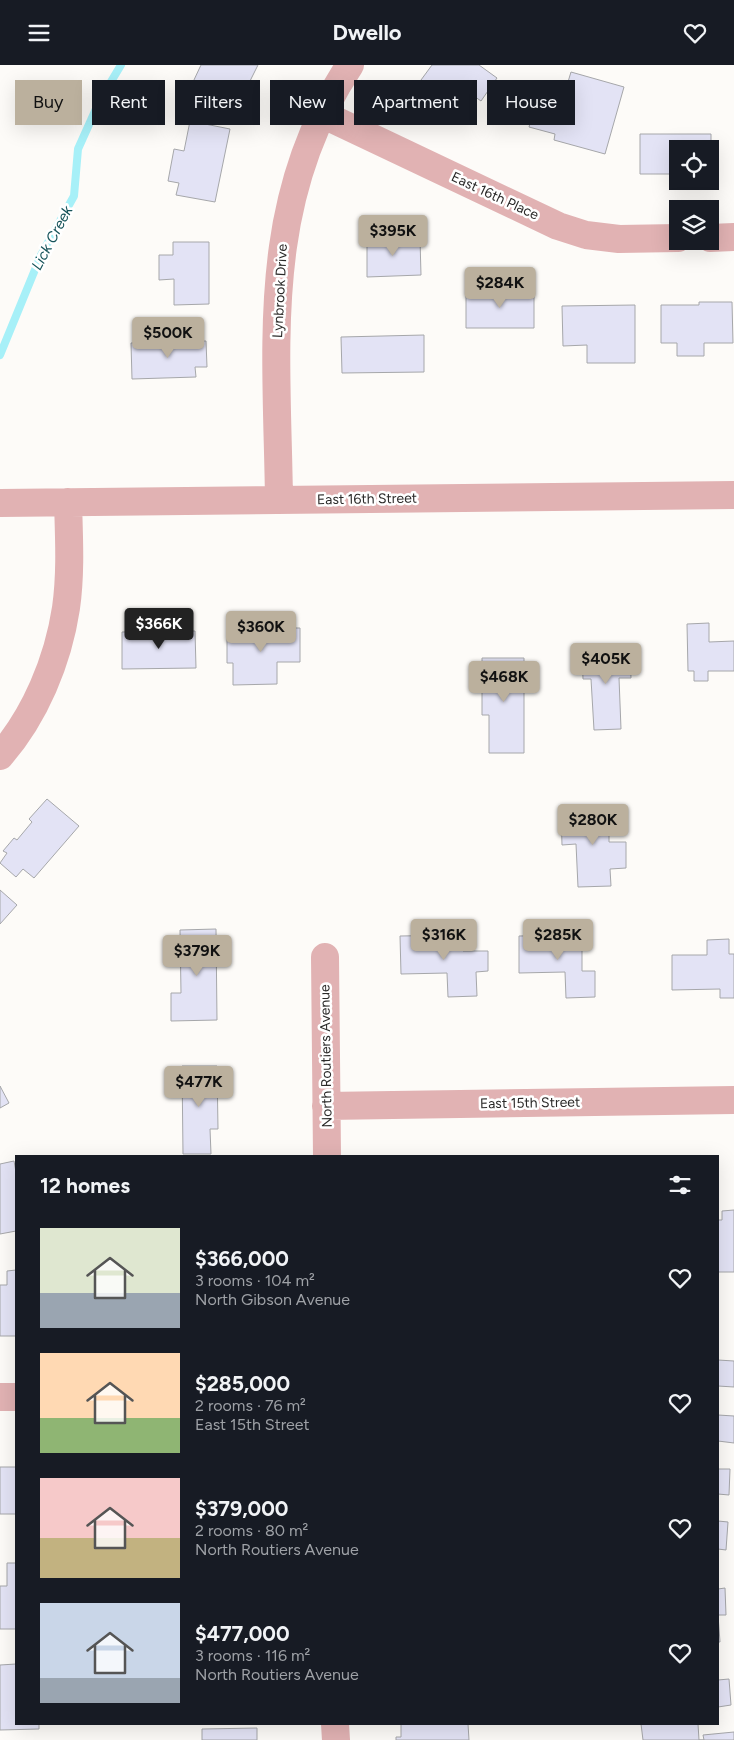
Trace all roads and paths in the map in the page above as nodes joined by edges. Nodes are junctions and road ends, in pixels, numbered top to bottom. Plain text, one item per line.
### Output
1 (350, 65) edge
2 (341, 80) edge
3 (344, 124) edge
4 (318, 125) edge
5 (734, 237) edge
6 (669, 238) edge
7 (719, 238) edge
8 (734, 495) edge
9 (279, 500) junction
10 (68, 502) junction
11 (0, 503) edge
12 (0, 756) edge
13 (325, 957) dead end
14 (734, 1100) edge
15 (326, 1106) junction
16 (327, 1155) edge
17 (0, 1397) edge
18 (15, 1397) edge
19 (335, 1725) edge
20 (336, 1740) edge

1 - 2 street, Lynbrook Drive
3 - 6 street, East 16th Place
4 - 9 street, Lynbrook Drive
5 - 7 street
8 - 9 street, East 16th Street
9 - 10 street, East 16th Street
10 - 11 street, East 16th Street
10 - 12 street
13 - 15 street, North Routiers Avenue
14 - 15 street, East 15th Street
15 - 16 street, North Routiers Avenue
17 - 18 street
19 - 20 street

